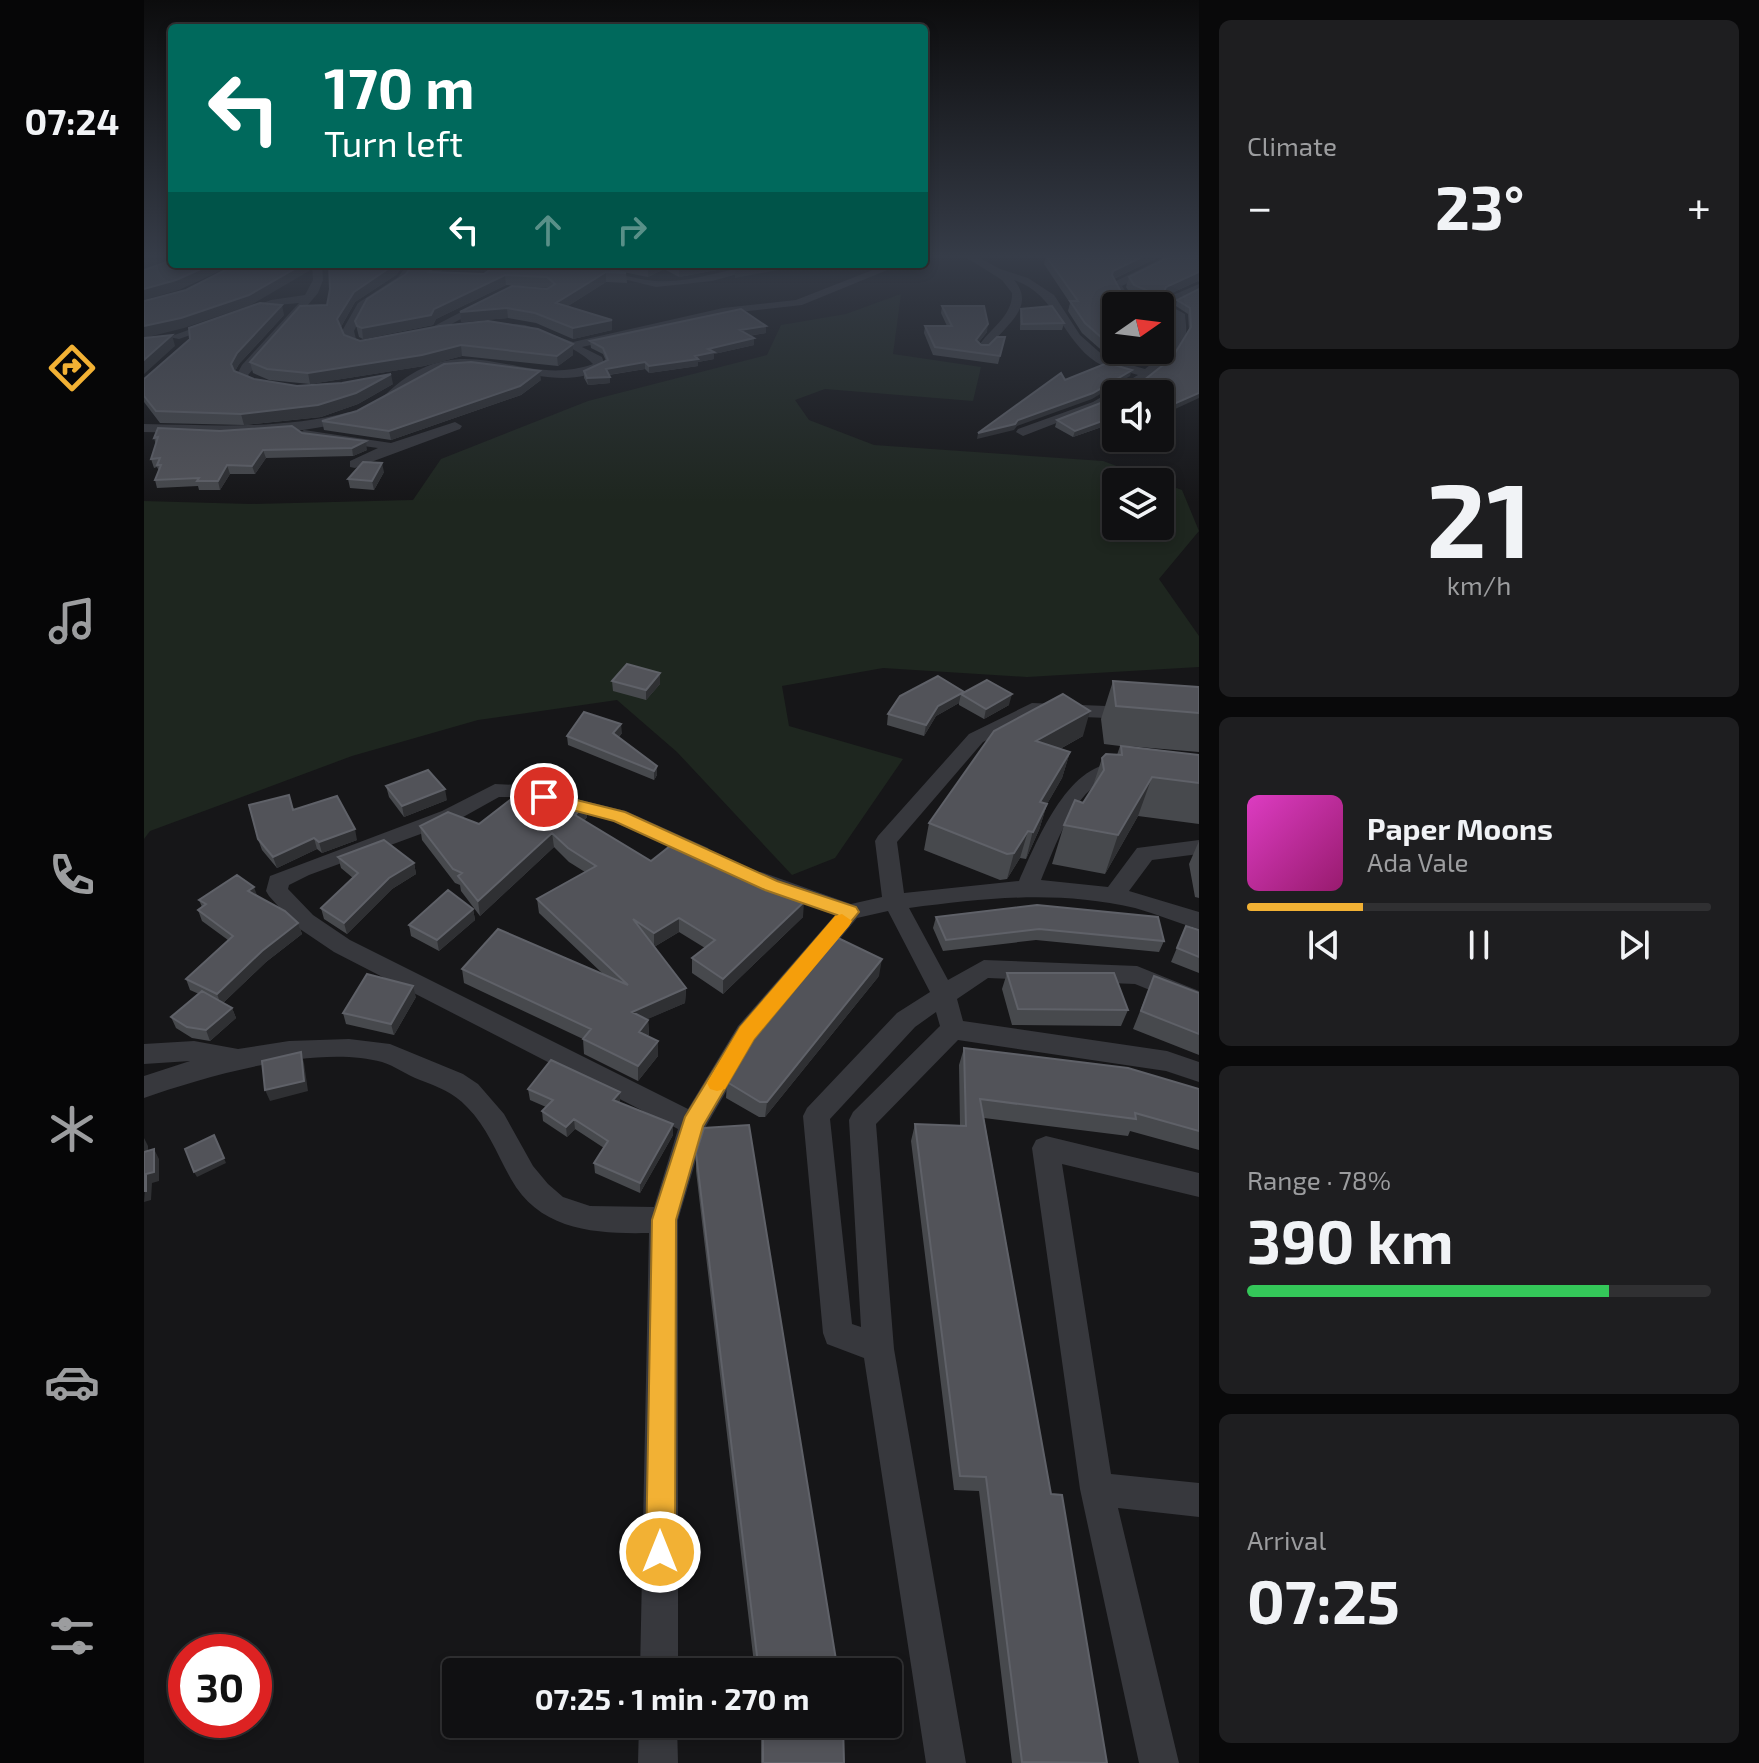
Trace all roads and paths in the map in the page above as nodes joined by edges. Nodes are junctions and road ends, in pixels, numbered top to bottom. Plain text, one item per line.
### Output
1 (184, 338) edge
2 (273, 338) edge
3 (350, 338) edge
4 (550, 338) edge
5 (605, 338) edge
6 (992, 338) edge
7 (1077, 338) edge
8 (1180, 338) edge
9 (160, 339) edge
10 (389, 343) edge
11 (571, 346) junction
12 (984, 347) edge
13 (429, 370) junction
14 (1146, 373) junction
15 (392, 378) edge
16 (1136, 380) edge
17 (278, 389) edge
18 (381, 400) edge
19 (1102, 403) edge
20 (358, 411) edge
21 (455, 426) dead end
22 (144, 428) edge
23 (283, 428) junction
24 (1023, 432) dead end
25 (392, 447) junction
26 (355, 464) dead end
27 (1153, 715) edge
28 (1144, 771) edge
29 (1199, 847) edge
30 (1027, 888) junction
31 (1114, 896) junction
32 (894, 902) junction
33 (850, 912) junction
34 (1199, 921) edge
35 (944, 995) junction
36 (1199, 1001) edge
37 (953, 1029) junction
38 (144, 1054) edge
39 (246, 1060) junction
40 (1199, 1072) edge
41 (144, 1086) edge
42 (693, 1124) junction
43 (1197, 1186) edge
44 (664, 1220) junction
45 (878, 1349) junction
46 (1097, 1489) junction
47 (1199, 1500) edge
48 (659, 1658) edge
49 (658, 1738) edge
50 (658, 1763) edge
51 (946, 1763) edge
52 (1159, 1763) edge

1 - 9 street
2 - 17 street
3 - 10 street
4 - 11 street
5 - 11 street
6 - 12 street
7 - 14 street
8 - 14 street
11 - 13 street
13 - 15 street
13 - 18 street
14 - 16 street
19 - 24 street
20 - 23 street
21 - 25 street
22 - 23 street
23 - 25 street
25 - 26 street
27 - 32 street
28 - 30 street
29 - 31 street
30 - 31 street
30 - 32 street
31 - 34 street
32 - 33 street
32 - 35 street
33 - 42 street
33 - 42 street
35 - 36 street
35 - 37 street
35 - 45 street
37 - 40 street
37 - 45 street
38 - 39 street
39 - 41 street
39 - 44 street
42 - 44 street
43 - 46 street
44 - 48 street
45 - 51 street
46 - 47 street
46 - 52 street
49 - 50 street

